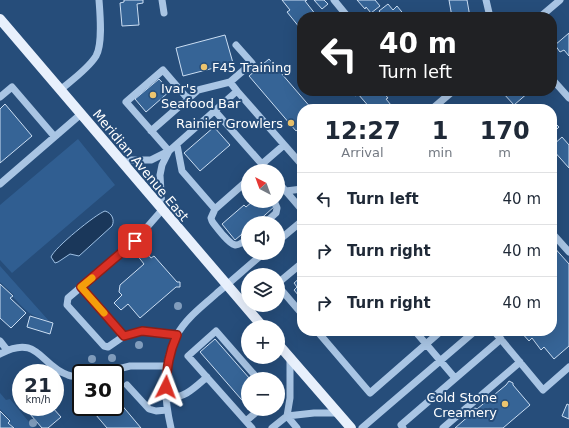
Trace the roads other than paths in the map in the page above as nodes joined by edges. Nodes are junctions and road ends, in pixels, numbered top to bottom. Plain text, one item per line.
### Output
1 (100, 0) edge
2 (162, 0) edge
3 (334, 0) edge
4 (486, 0) edge
5 (560, 0) edge
6 (344, 12) edge
7 (489, 12) edge
8 (546, 12) edge
9 (164, 13) dead end
10 (0, 20) edge
11 (236, 45) dead end
12 (230, 82) junction
13 (557, 85) edge
14 (60, 90) junction
15 (238, 91) junction
16 (447, 96) edge
17 (0, 97) edge
18 (569, 98) edge
19 (188, 99) junction
20 (438, 104) edge
21 (215, 111) junction
22 (80, 114) junction
23 (151, 131) junction
24 (54, 136) junction
25 (177, 145) junction
26 (284, 145) junction
27 (169, 151) junction
28 (297, 159) edge
29 (120, 160) junction
30 (260, 164) edge
31 (267, 164) edge
32 (0, 184) edge
33 (241, 186) edge
34 (297, 190) edge
35 (286, 191) joint
36 (297, 204) edge
37 (215, 209) junction
38 (162, 210) junction
39 (297, 224) edge
40 (285, 235) edge
41 (557, 239) edge
42 (241, 244) edge
43 (569, 252) edge
44 (256, 260) edge
45 (297, 268) edge
46 (285, 279) edge
47 (226, 285) junction
48 (81, 287) junction
49 (285, 293) edge
50 (297, 308) edge
51 (257, 320) edge
52 (177, 335) junction
53 (124, 336) junction
54 (321, 336) edge
55 (419, 336) edge
56 (435, 336) edge
57 (469, 336) edge
58 (498, 336) edge
59 (501, 339) junction
60 (0, 341) edge
61 (426, 344) junction
62 (7, 350) junction
63 (285, 352) edge
64 (0, 354) edge
65 (290, 358) junction
66 (440, 361) junction
67 (520, 362) junction
68 (167, 366) junction
69 (569, 367) edge
70 (124, 368) edge
71 (252, 372) edge
72 (72, 375) edge
73 (207, 377) junction
74 (455, 378) junction
75 (127, 385) dead end
76 (166, 399) junction
77 (167, 410) junction
78 (338, 413) junction
79 (252, 416) edge
80 (287, 416) junction
81 (246, 421) junction
82 (171, 428) edge
83 (252, 428) edge
84 (272, 428) edge
85 (297, 428) edge
86 (351, 428) edge
87 (362, 428) edge
88 (403, 428) edge
89 (443, 428) edge

1 - 14 street
2 - 9 street
3 - 6 street
4 - 7 street
5 - 8 street
10 - 14 main road, Meridian Avenue East
11 - 12 street
12 - 15 street
12 - 19 street
13 - 18 street
14 - 22 main road, Meridian Avenue East
15 - 21 street
15 - 26 street
16 - 20 street
17 - 24 street
19 - 23 street
19 - 23 street
21 - 25 street
21 - 30 street
22 - 24 street
22 - 29 main road, Meridian Avenue East
23 - 27 street
24 - 32 street
25 - 27 street
25 - 37 street
26 - 28 street
26 - 31 street
27 - 29 street
27 - 38 street
29 - 38 main road, Meridian Avenue East
33 - 37 street
34 - 35 street
35 - 36 street
37 - 42 street
38 - 47 main road, Meridian Avenue East
38 - 48 street
39 - 40 street
41 - 43 street
44 - 47 street
45 - 46 street
47 - 51 main road, Meridian Avenue East
47 - 52 street
48 - 53 street
48 - 53 street
49 - 50 street
52 - 53 street
52 - 68 street
54 - 61 street
55 - 61 street
56 - 61 street
57 - 66 street
58 - 59 street
59 - 67 street
59 - 74 street
60 - 62 street
61 - 66 street
62 - 64 street
62 - 72 street
63 - 65 main road
65 - 78 main road
65 - 80 street
66 - 74 street
66 - 87 street
67 - 69 street
67 - 89 street
68 - 70 street
68 - 76 street
71 - 73 street
73 - 76 street
73 - 81 street
74 - 88 street
75 - 77 street
76 - 77 street
77 - 82 street
78 - 80 street
78 - 86 main road
79 - 81 street
80 - 84 street
80 - 85 street
81 - 83 street

